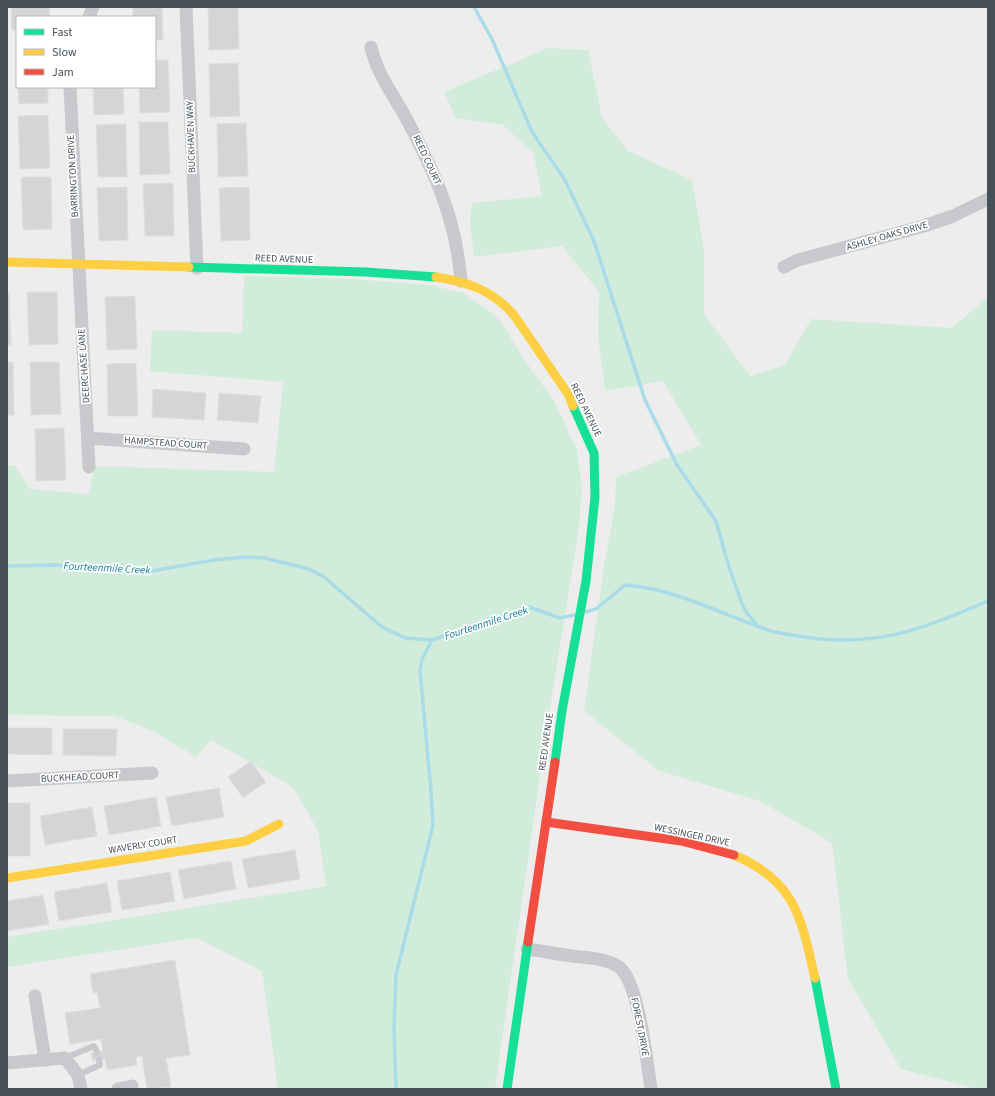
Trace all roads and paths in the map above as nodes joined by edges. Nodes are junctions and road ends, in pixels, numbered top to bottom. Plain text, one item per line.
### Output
1 (186, 7) edge
2 (371, 47) dead end
3 (70, 88) edge
4 (988, 199) edge
5 (7, 262) edge
6 (77, 264) junction
7 (197, 268) junction
8 (784, 268) dead end
9 (461, 281) junction
10 (88, 438) junction
11 (244, 449) dead end
12 (88, 467) dead end
13 (152, 773) dead end
14 (7, 780) edge
15 (546, 822) junction
16 (279, 824) dead end
17 (7, 878) edge
18 (527, 949) junction
19 (35, 996) dead end
20 (97, 1052) dead end
21 (65, 1058) junction
22 (45, 1060) junction
23 (98, 1060) dead end
24 (7, 1063) edge
25 (78, 1075) junction
26 (132, 1086) dead end
27 (81, 1089) edge
28 (118, 1089) edge
29 (507, 1089) edge
30 (651, 1089) edge
31 (836, 1089) edge

1 - 7 street, BUCKHAVEN WAY
2 - 9 street, REED COURT
3 - 6 street, BARRINGTON DRIVE
4 - 8 street, ASHLEY OAKS DRIVE
5 - 6 street, REED AVENUE
6 - 7 street, REED AVENUE
6 - 10 street, DEERCHASE LANE
7 - 9 street, REED AVENUE
9 - 15 street, REED AVENUE
10 - 11 street, HAMPSTEAD COURT
10 - 12 street, DEERCHASE LANE
13 - 14 street, BUCKHEAD COURT
15 - 18 street, REED AVENUE
15 - 31 street, WESSINGER DRIVE
16 - 17 street, WAVERLY COURT
18 - 29 street, REED AVENUE
18 - 30 street, FOREST DRIVE
19 - 22 street
20 - 21 lane
21 - 22 street
21 - 25 street
22 - 24 street
23 - 25 lane
25 - 27 street
26 - 28 street

